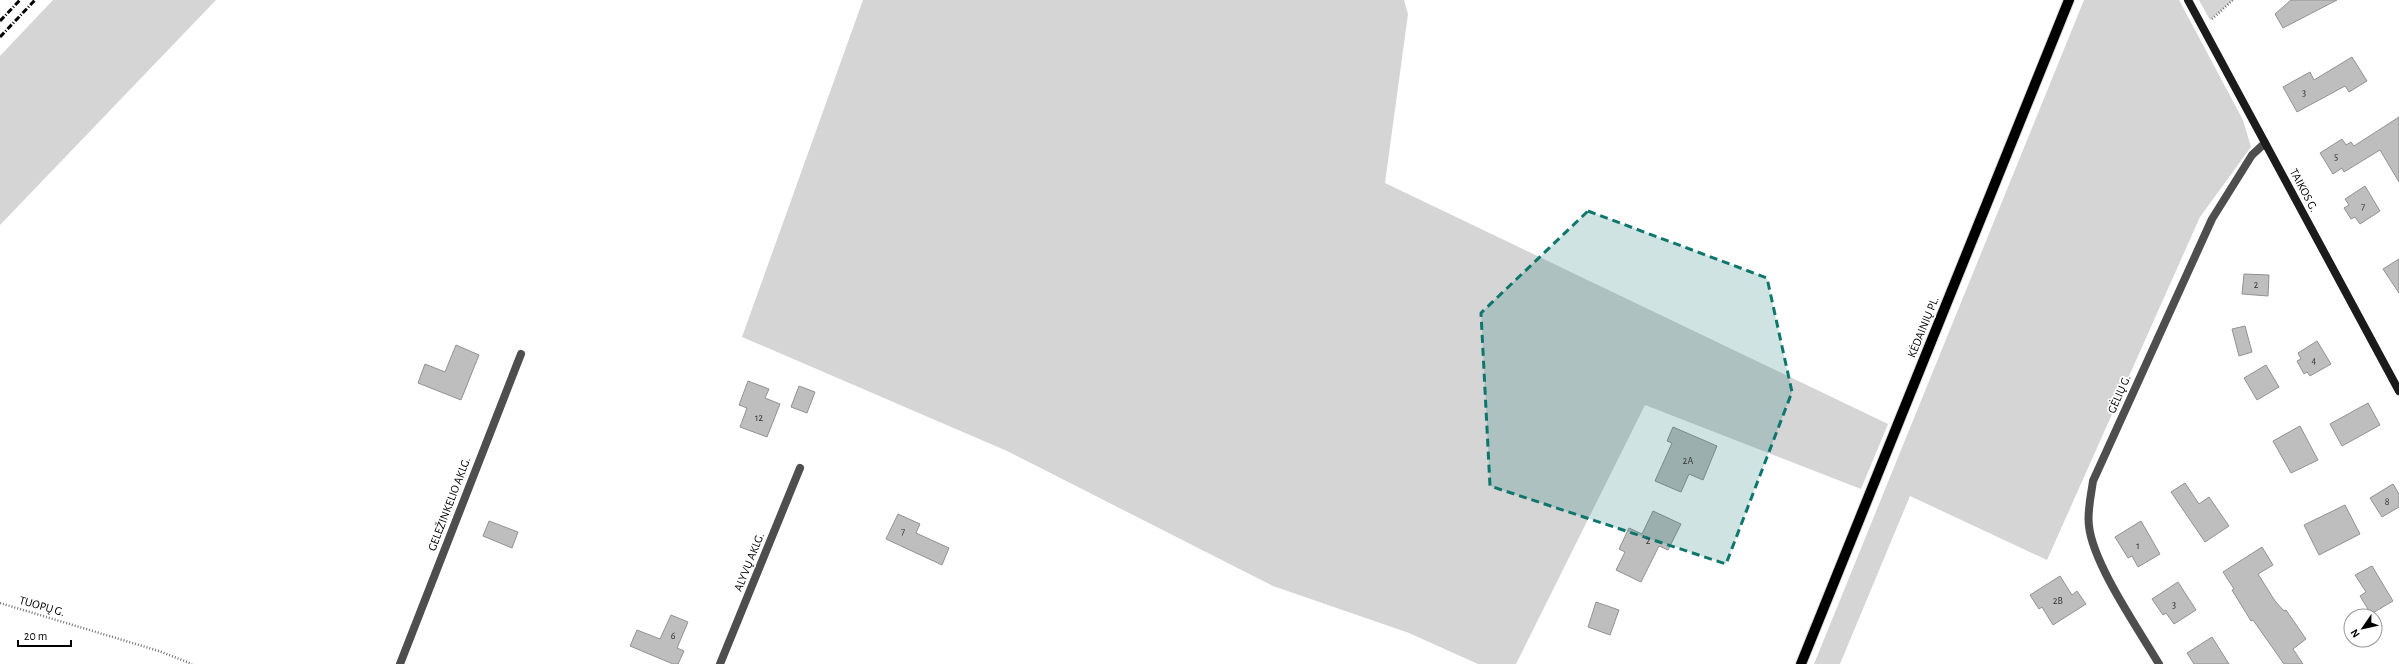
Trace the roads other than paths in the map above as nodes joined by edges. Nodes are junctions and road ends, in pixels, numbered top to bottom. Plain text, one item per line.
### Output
1 (2069, 0) edge
2 (2188, 0) edge
3 (2265, 143) junction
4 (521, 354) dead end
5 (2399, 391) edge
6 (800, 468) dead end
7 (400, 664) edge
8 (720, 664) edge
9 (1801, 664) edge
10 (2159, 664) edge

1 - 9 main road, KĖDAINIŲ PL.
2 - 3 main road, TAIKOS G.
3 - 5 main road, TAIKOS G.
3 - 10 street, GĖLIŲ G.
4 - 7 street, GELEŽINKELIO AKLG.
6 - 8 street, ALYVŲ AKLG.

